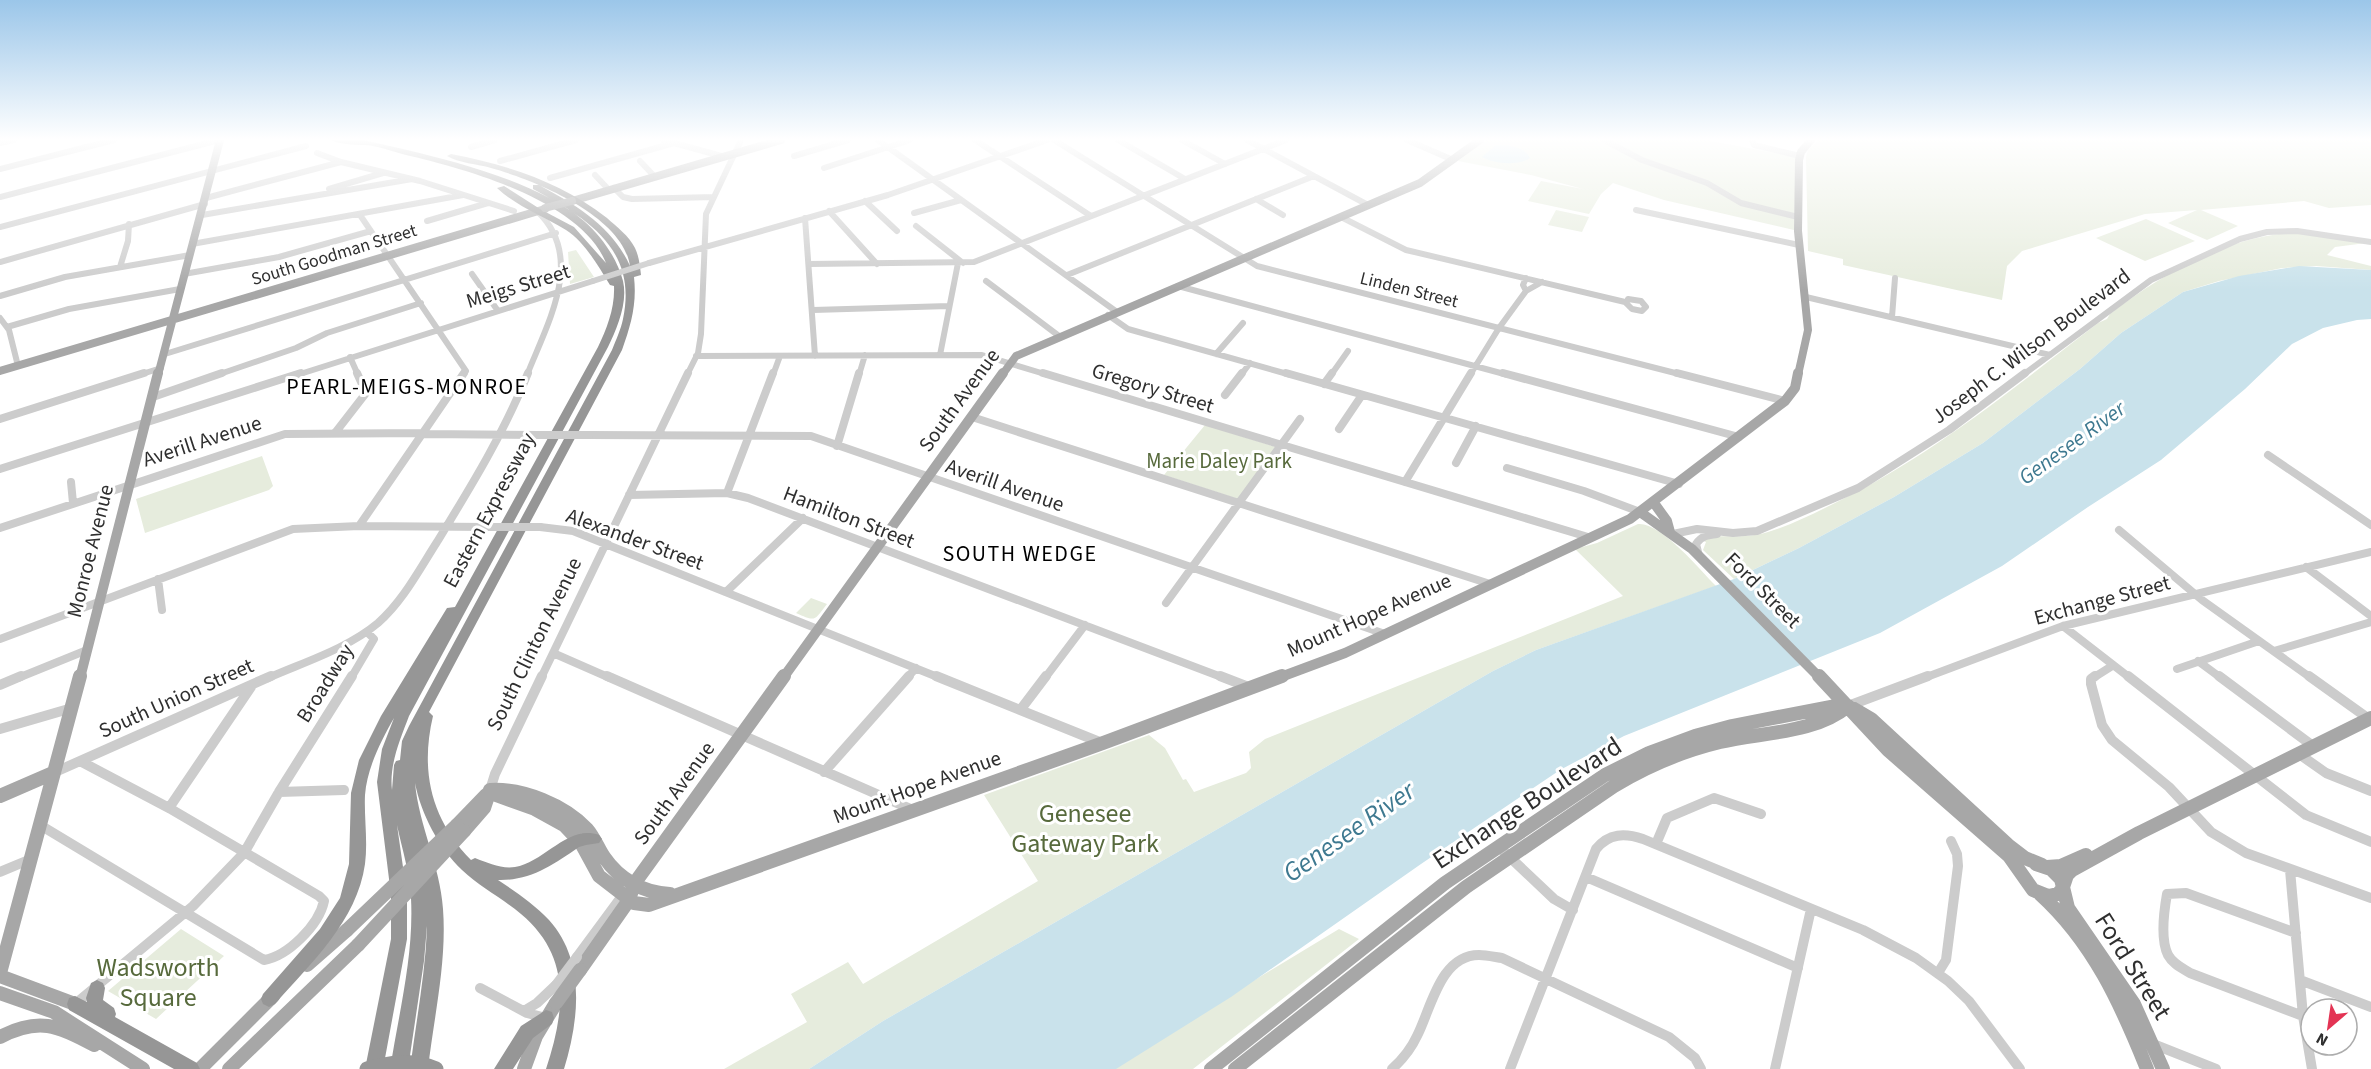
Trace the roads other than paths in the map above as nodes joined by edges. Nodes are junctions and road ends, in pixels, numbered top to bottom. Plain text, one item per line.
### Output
1 (27, 190) edge
2 (141, 190) edge
3 (208, 190) edge
4 (244, 190) edge
5 (327, 190) edge
6 (348, 190) edge
7 (447, 190) edge
8 (506, 190) edge
9 (522, 190) edge
10 (541, 190) edge
11 (553, 190) edge
12 (609, 190) edge
13 (613, 190) edge
14 (717, 190) edge
15 (901, 190) edge
16 (947, 190) edge
17 (1051, 190) edge
18 (1134, 190) edge
19 (1159, 190) edge
20 (1279, 190) edge
21 (1340, 190) edge
22 (1404, 190) edge
23 (1719, 190) edge
24 (1799, 190) edge
25 (463, 195) junction
26 (1144, 196) junction
27 (0, 197) edge
28 (714, 197) junction
29 (300, 198) junction
30 (1256, 199) junction
31 (574, 200) junction
32 (961, 200) junction
33 (205, 201) junction
34 (865, 201) junction
35 (488, 203) junction
36 (1368, 205) junction
37 (541, 210) junction
38 (1636, 210) dead end
39 (829, 211) junction
40 (514, 212) dead end
41 (914, 213) dead end
42 (360, 214) junction
43 (1283, 214) dead end
44 (202, 215) junction
45 (1091, 216) junction
46 (1341, 217) junction
47 (1798, 217) junction
48 (805, 218) junction
49 (427, 221) dead end
50 (129, 224) junction
51 (1191, 225) junction
52 (916, 226) dead end
53 (0, 227) edge
54 (371, 231) junction
55 (897, 231) dead end
56 (556, 233) junction
57 (2371, 242) edge
58 (192, 244) junction
59 (1023, 244) junction
60 (1799, 245) junction
61 (705, 246) junction
62 (190, 255) junction
63 (388, 256) junction
64 (1242, 258) junction
65 (0, 260) edge
66 (961, 263) junction
67 (809, 264) junction
68 (878, 264) junction
69 (120, 267) junction
70 (184, 274) junction
71 (472, 274) dead end
72 (1066, 275) junction
73 (1526, 278) junction
74 (1895, 278) dead end
75 (405, 279) junction
76 (986, 281) dead end
77 (1542, 282) junction
78 (1178, 286) junction
79 (180, 289) junction
80 (1526, 291) junction
81 (558, 293) junction
82 (0, 296) edge
83 (1806, 297) junction
84 (1628, 299) dead end
85 (421, 303) junction
86 (617, 304) junction
87 (633, 306) junction
88 (949, 306) junction
89 (813, 310) junction
90 (498, 311) junction
91 (1113, 314) junction
92 (1892, 317) junction
93 (0, 318) edge
94 (173, 320) junction
95 (1243, 322) dead end
96 (7, 327) junction
97 (1499, 328) junction
98 (439, 329) junction
99 (1059, 336) junction
100 (1348, 351) dead end
101 (165, 354) junction
102 (1216, 354) junction
103 (865, 355) junction
104 (940, 355) junction
105 (2050, 355) junction
106 (780, 356) junction
107 (815, 356) junction
108 (350, 357) junction
109 (696, 357) junction
110 (1250, 363) junction
111 (1011, 364) junction
112 (1476, 365) junction
113 (18, 366) junction
114 (161, 369) junction
115 (0, 371) edge
116 (1324, 384) junction
117 (1225, 395) dead end
118 (1362, 395) junction
119 (153, 397) junction
120 (1785, 401) junction
121 (972, 417) junction
122 (1445, 418) junction
123 (0, 419) edge
124 (1299, 419) dead end
125 (147, 421) junction
126 (1476, 426) junction
127 (1339, 429) dead end
128 (335, 433) junction
129 (423, 434) junction
130 (750, 434) junction
131 (501, 435) junction
132 (658, 435) junction
133 (1739, 436) junction
134 (1280, 444) junction
135 (837, 446) junction
136 (2268, 455) dead end
137 (1456, 463) dead end
138 (1507, 468) dead end
139 (0, 469) edge
140 (928, 477) junction
141 (71, 482) dead end
142 (1405, 482) junction
143 (129, 484) junction
144 (1678, 484) junction
145 (727, 493) junction
146 (629, 495) junction
147 (1239, 502) junction
148 (73, 503) junction
149 (1654, 503) junction
150 (1640, 512) junction
151 (508, 518) junction
152 (803, 518) junction
153 (2371, 525) edge
154 (359, 526) junction
155 (446, 527) junction
156 (0, 528) edge
157 (2119, 530) dead end
158 (1724, 532) junction
159 (1672, 533) junction
160 (1588, 537) junction
161 (606, 544) junction
162 (878, 547) junction
163 (2371, 552) edge
164 (1701, 558) junction
165 (2306, 567) junction
166 (1191, 568) junction
167 (158, 579) junction
168 (1490, 584) junction
169 (726, 592) junction
170 (2195, 594) junction
171 (98, 601) junction
172 (1166, 603) dead end
173 (162, 610) dead end
174 (2371, 616) edge
175 (2371, 622) edge
176 (1085, 625) junction
177 (2063, 626) junction
178 (819, 628) junction
179 (367, 632) junction
180 (1385, 634) junction
181 (0, 639) edge
182 (2259, 641) junction
183 (87, 650) junction
184 (2274, 651) junction
185 (553, 653) junction
186 (2198, 662) junction
187 (2112, 666) junction
188 (916, 668) junction
189 (2177, 669) dead end
190 (442, 675) junction
191 (0, 685) edge
192 (251, 686) junction
193 (1252, 688) junction
194 (1848, 706) junction
195 (72, 708) junction
196 (1021, 709) junction
197 (2370, 718) edge
198 (0, 729) edge
199 (413, 731) junction
200 (742, 736) junction
201 (1103, 743) junction
202 (2313, 746) junction
203 (2299, 754) junction
204 (80, 761) junction
205 (824, 771) junction
206 (53, 773) junction
207 (2254, 776) junction
208 (344, 790) dead end
209 (490, 790) junction
210 (2371, 791) edge
211 (279, 792) junction
212 (0, 796) edge
213 (169, 808) junction
214 (2188, 808) junction
215 (914, 811) junction
216 (1761, 814) dead end
217 (40, 825) junction
218 (461, 828) junction
219 (2139, 833) junction
220 (586, 839) junction
221 (1951, 841) dead end
222 (2371, 842) edge
223 (449, 843) junction
224 (1656, 844) junction
225 (1503, 851) junction
226 (244, 853) junction
227 (31, 859) junction
228 (2043, 866) junction
229 (2290, 870) junction
230 (0, 872) edge
231 (2022, 876) junction
232 (1586, 877) junction
233 (634, 884) junction
234 (2063, 887) junction
235 (2032, 889) junction
236 (681, 892) junction
237 (626, 897) junction
238 (2371, 898) edge
239 (1811, 909) junction
240 (1573, 910) junction
241 (185, 913) junction
242 (2296, 933) junction
243 (578, 963) junction
244 (1798, 968) junction
245 (1938, 973) junction
246 (0, 974) edge
247 (1546, 979) junction
248 (2300, 980) junction
249 (97, 988) junction
250 (480, 988) dead end
251 (0, 993) edge
252 (2301, 997) edge
253 (269, 999) junction
254 (75, 1004) junction
255 (2371, 1007) edge
256 (524, 1011) junction
257 (2299, 1014) edge
258 (546, 1018) junction
259 (0, 1037) edge
260 (147, 1043) junction
261 (2153, 1044) junction
262 (141, 1069) edge
263 (191, 1069) edge
264 (200, 1069) edge
265 (229, 1069) edge
266 (367, 1069) edge
267 (374, 1069) edge
268 (399, 1069) edge
269 (419, 1069) edge
270 (436, 1069) edge
271 (503, 1069) edge
272 (524, 1069) edge
273 (555, 1069) edge
274 (1211, 1069) edge
275 (1235, 1069) edge
276 (1392, 1069) edge
277 (1510, 1069) edge
278 (1701, 1069) edge
279 (1775, 1069) edge
280 (2020, 1069) edge
281 (2147, 1069) edge
282 (2163, 1069) edge
283 (2216, 1069) edge

1 - 27 street
2 - 53 street
3 - 33 main road, Monroe Avenue
4 - 33 street
5 - 29 street
6 - 29 street
7 - 25 street
8 - 37 highway
9 - 86 highway, Eastern Expressway
10 - 87 highway, Eastern Expressway
11 - 31 highway
12 - 31 main road, South Goodman Street
13 - 28 street
14 - 28 street, South Clinton Avenue
15 - 34 street, Meigs Street
16 - 32 street
17 - 45 street
18 - 26 street, Linden Street
19 - 26 street
20 - 30 street
21 - 36 street
22 - 36 main road, South Avenue
23 - 47 street
24 - 47 main road, Mount Hope Avenue
25 - 35 street
25 - 42 street
26 - 45 street
26 - 51 street, Linden Street
28 - 61 street, South Clinton Avenue
29 - 44 street
30 - 43 street
30 - 51 street
31 - 37 main road, South Goodman Street, bridge
31 - 87 highway
32 - 41 street
32 - 59 street
33 - 44 main road, Monroe Avenue
33 - 50 street
34 - 39 street, Meigs Street
34 - 55 street
35 - 40 street
35 - 49 street
36 - 46 main road, South Avenue
37 - 56 street, Broadway
37 - 63 main road, South Goodman Street
37 - 86 highway
38 - 60 street
39 - 48 street, Meigs Street
39 - 68 street
42 - 54 street
42 - 58 street
44 - 58 main road, Monroe Avenue
45 - 59 street
46 - 64 main road, South Avenue
46 - 73 street
47 - 60 main road, Mount Hope Avenue
48 - 61 street, Meigs Street
48 - 67 street
50 - 65 street
50 - 69 street
51 - 64 street, Linden Street
51 - 72 street
52 - 66 street
54 - 63 street
54 - 70 street
56 - 75 street
56 - 81 street, Broadway
57 - 105 street, Joseph C. Wilson Boulevard
58 - 62 main road, Monroe Avenue
59 - 66 street
59 - 72 street
60 - 83 main road, Mount Hope Avenue
61 - 81 street, Meigs Street, bridge
61 - 109 street, South Clinton Avenue
62 - 69 street
62 - 70 main road, Monroe Avenue
63 - 75 street
63 - 94 main road, South Goodman Street
64 - 78 main road, South Avenue
64 - 97 street, Linden Street
66 - 68 street
66 - 88 street
67 - 68 street
67 - 89 street
69 - 82 street
70 - 79 main road, Monroe Avenue
71 - 90 street
72 - 91 street
73 - 77 street
73 - 80 street
74 - 92 street
75 - 85 street
75 - 101 street
76 - 99 street
77 - 80 street
77 - 84 street
78 - 91 main road, South Avenue
78 - 112 street
79 - 94 main road, Monroe Avenue
79 - 96 street
80 - 97 street
81 - 90 street, Meigs Street
81 - 131 street, Broadway
83 - 92 street
83 - 120 main road, Mount Hope Avenue
85 - 98 street
85 - 119 street
86 - 151 highway, Eastern Expressway
87 - 190 highway, Eastern Expressway
88 - 89 street
88 - 104 street
89 - 107 street
90 - 98 street, Meigs Street
91 - 99 main road, South Avenue
91 - 102 street
92 - 105 street
93 - 96 street
94 - 101 main road, Monroe Avenue
94 - 113 main road, South Goodman Street
95 - 102 street
96 - 113 street
97 - 112 street
97 - 120 street, Linden Street
98 - 108 street, Meigs Street
98 - 129 street
99 - 111 main road, South Avenue
100 - 116 street
101 - 114 main road, Monroe Avenue
102 - 110 street
103 - 104 street, Gregory Street
103 - 107 street, Gregory Street
103 - 135 street
104 - 111 street, Gregory Street
105 - 158 street, Joseph C. Wilson Boulevard
106 - 107 street, Gregory Street
106 - 109 street, Gregory Street
106 - 130 street
108 - 125 street, Meigs Street
108 - 128 street
109 - 132 street, South Clinton Avenue
110 - 116 street
110 - 117 street
111 - 121 main road, South Avenue
111 - 134 street, Gregory Street
112 - 122 street
112 - 133 street
113 - 115 main road, South Goodman Street
114 - 119 main road, Monroe Avenue
114 - 123 street
116 - 118 street
118 - 122 street
118 - 127 street
119 - 125 main road, Monroe Avenue
120 - 133 main road, Mount Hope Avenue
121 - 140 main road, South Avenue
121 - 147 street
122 - 126 street
122 - 142 street
124 - 134 street
125 - 139 street, Meigs Street
125 - 143 main road, Monroe Avenue
126 - 137 street
126 - 144 street
128 - 129 street, Averill Avenue
128 - 143 street, Averill Avenue
129 - 131 street, Averill Avenue
129 - 154 street
130 - 132 street, Averill Avenue
130 - 135 street, Averill Avenue
130 - 145 street
131 - 132 street, Averill Avenue, bridge
131 - 155 street, Broadway
132 - 146 street, South Clinton Avenue
133 - 144 main road, Mount Hope Avenue
134 - 142 street, Gregory Street
134 - 147 street
135 - 140 street, Averill Avenue
136 - 153 street
138 - 150 street
140 - 162 main road, South Avenue
140 - 166 street, Averill Avenue
141 - 148 street
142 - 160 street, Gregory Street
143 - 148 street, Averill Avenue
143 - 171 main road, Monroe Avenue
144 - 149 main road, Mount Hope Avenue
145 - 146 street, Hamilton Street
145 - 152 street, Hamilton Street
146 - 161 street, South Clinton Avenue
147 - 166 street
147 - 168 street
148 - 156 street, Averill Avenue
149 - 150 main road, Mount Hope Avenue
149 - 159 main road
150 - 159 main road, Ford Street
150 - 160 main road, Mount Hope Avenue
151 - 253 highway
151 - 267 highway, Eastern Expressway
152 - 162 street, Hamilton Street
152 - 169 street
154 - 155 street, Alexander Street
154 - 167 street, Alexander Street
155 - 161 street, Alexander Street, bridge
155 - 179 street, Broadway
157 - 170 street
158 - 159 street, Joseph C. Wilson Boulevard
158 - 164 street, Joseph C. Wilson Boulevard
159 - 164 main road, Ford Street
160 - 168 main road, Mount Hope Avenue
161 - 169 street, Alexander Street
161 - 185 street, South Clinton Avenue
162 - 176 street, Hamilton Street
162 - 178 main road, South Avenue
163 - 165 street, Exchange Street
164 - 194 main road, Ford Street
165 - 170 street, Exchange Street
165 - 174 street
166 - 172 street
166 - 180 street, Averill Avenue
167 - 171 street, Alexander Street
167 - 173 street
168 - 180 main road, Mount Hope Avenue
169 - 178 street, Alexander Street
170 - 177 street, Exchange Street
170 - 182 street
171 - 181 street, Alexander Street
171 - 183 main road, Monroe Avenue
175 - 184 street
176 - 193 street, Hamilton Street
176 - 196 street
177 - 187 street
177 - 194 street, Exchange Street
178 - 188 street, Alexander Street
178 - 200 main road, South Avenue
179 - 192 street, South Union Street
179 - 211 street, Broadway
180 - 193 main road, Mount Hope Avenue
182 - 184 street
182 - 186 street
183 - 191 street
183 - 195 main road, Monroe Avenue
184 - 197 street
185 - 200 street
185 - 209 street, South Clinton Avenue
186 - 189 street
186 - 202 street
187 - 207 street
187 - 214 street
188 - 196 street, Alexander Street
188 - 205 street
190 - 199 highway, Eastern Expressway
190 - 223 highway
192 - 204 street, South Union Street
192 - 213 street
193 - 201 main road, Mount Hope Avenue
194 - 225 main road, Exchange Boulevard
194 - 225 main road, Exchange Boulevard
194 - 228 main road, Ford Street
194 - 231 main road, Ford Street
195 - 198 street
195 - 206 main road, Monroe Avenue
196 - 201 street, Alexander Street
197 - 202 main road
199 - 268 highway
199 - 269 highway, Eastern Expressway
200 - 205 street
200 - 233 main road, South Avenue
201 - 215 main road, Mount Hope Avenue
202 - 203 main road
203 - 207 main road
203 - 210 street
204 - 206 street, South Union Street
204 - 213 street
205 - 215 street
206 - 212 main road, South Union Street
206 - 217 main road, Monroe Avenue
207 - 214 main road
207 - 222 street
208 - 211 street
209 - 218 main road
209 - 220 main road
211 - 226 street, Broadway
213 - 226 street
214 - 219 main road
214 - 229 street
215 - 236 main road, Mount Hope Avenue
216 - 224 street
217 - 227 main road, Monroe Avenue
217 - 241 street
218 - 253 main road, bridge
218 - 265 main road, bridge
219 - 228 main road
219 - 234 main road
220 - 223 highway
220 - 233 main road
220 - 237 main road
221 - 245 street
223 - 273 highway
224 - 232 street
224 - 239 street
225 - 240 street
225 - 274 main road, Exchange Boulevard
225 - 275 main road, Exchange Boulevard
226 - 241 street, Broadway
226 - 241 street
227 - 230 street
227 - 246 main road, Monroe Avenue
228 - 231 main road
228 - 234 main road, Ford Street
229 - 238 street
229 - 242 street
231 - 235 main road, Ford Street
232 - 240 street
232 - 244 street
233 - 236 main road, Mount Hope Avenue
233 - 237 main road, South Avenue
234 - 235 main road
234 - 261 main road, Ford Street
235 - 281 main road, Ford Street
236 - 237 main road, Mount Hope Avenue
237 - 243 main road, South Avenue
239 - 244 street
239 - 245 street
240 - 247 street
241 - 249 street, Broadway
242 - 248 street
242 - 257 street
243 - 256 street, South Avenue, bridge
243 - 258 main road, South Avenue, bridge
244 - 279 street
245 - 280 street
246 - 254 main road
247 - 276 street
247 - 277 street
247 - 278 street
248 - 252 street
248 - 255 street
249 - 254 street, Broadway
249 - 260 highway
250 - 256 street
251 - 262 main road
253 - 264 main road
254 - 260 highway
256 - 258 street
258 - 271 highway
258 - 272 main road, South Avenue
259 - 262 main road
260 - 263 highway
261 - 282 main road, Ford Street
261 - 283 street
266 - 270 highway, bridge

